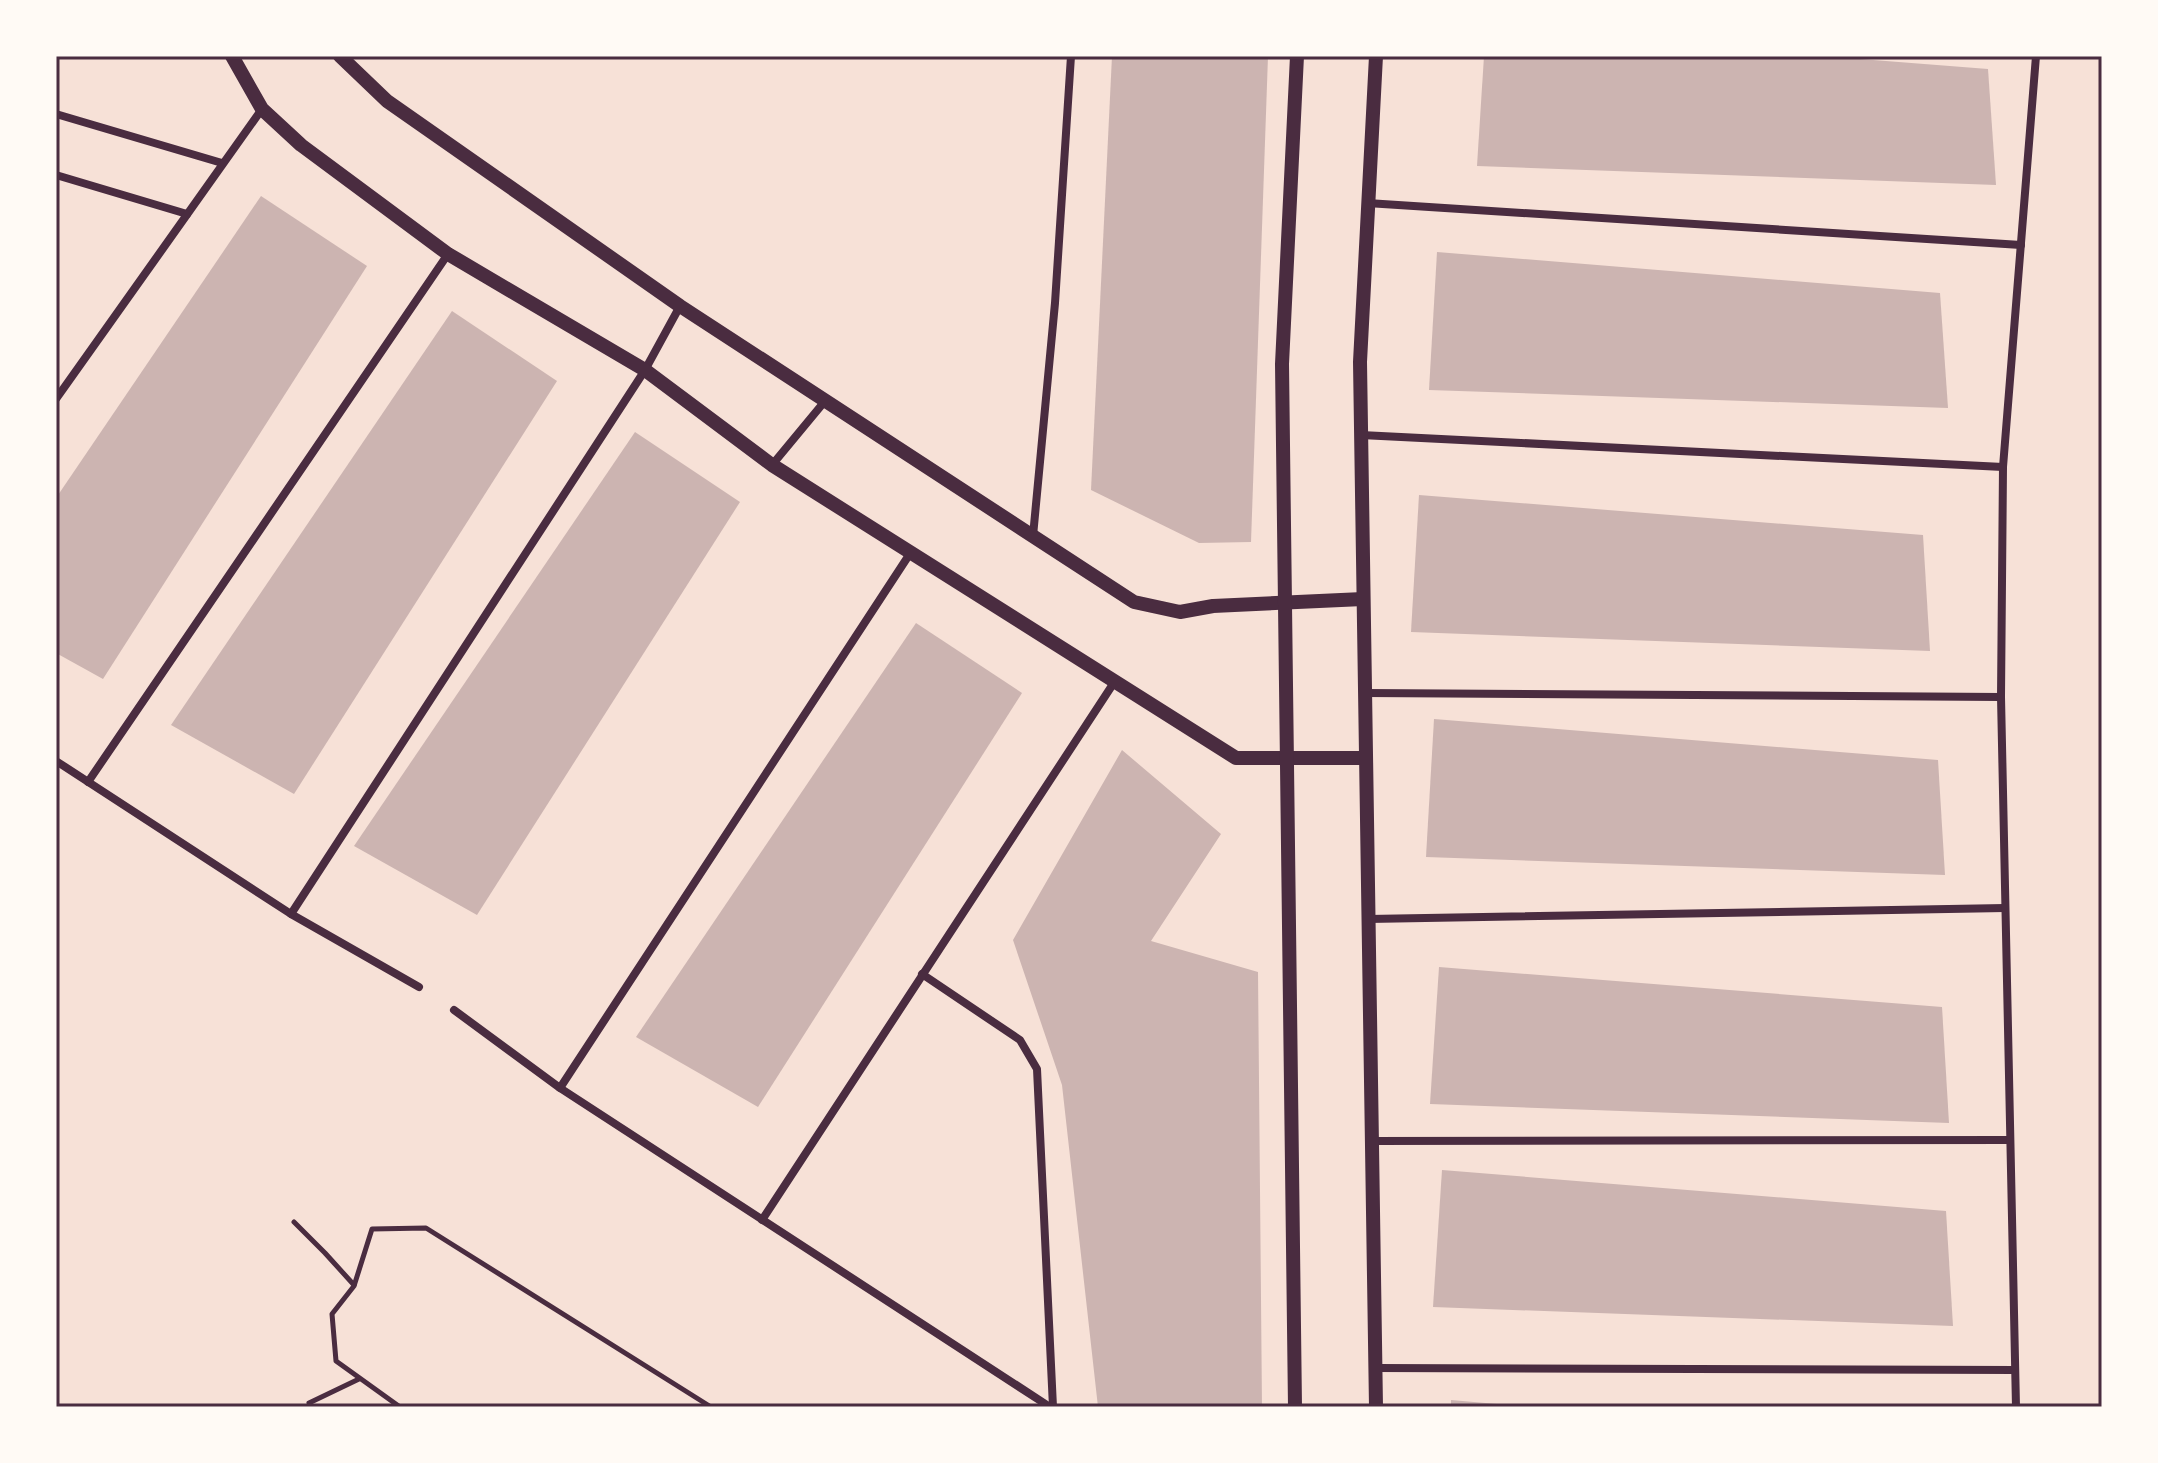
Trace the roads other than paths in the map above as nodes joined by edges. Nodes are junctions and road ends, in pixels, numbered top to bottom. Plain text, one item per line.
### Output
1 (232, 56) edge
2 (340, 56) edge
3 (1071, 56) edge
4 (1297, 56) edge
5 (1376, 56) edge
6 (2036, 56) edge
7 (262, 109) junction
8 (56, 114) edge
9 (222, 163) junction
10 (56, 175) edge
11 (1367, 203) junction
12 (187, 214) junction
13 (2021, 245) junction
14 (448, 254) junction
15 (680, 306) junction
16 (645, 370) junction
17 (56, 399) edge
18 (825, 401) junction
19 (1361, 435) junction
20 (772, 465) junction
21 (2003, 467) junction
22 (1033, 536) junction
23 (911, 552) junction
24 (1363, 599) junction
25 (1285, 603) junction
26 (1115, 681) junction
27 (1365, 693) junction
28 (2001, 697) junction
29 (1286, 758) junction
30 (1366, 758) junction
31 (56, 761) edge
32 (88, 782) junction
33 (2005, 908) junction
34 (291, 914) junction
35 (1368, 919) junction
36 (922, 974) junction
37 (419, 987) dead end
38 (454, 1010) dead end
39 (560, 1088) junction
40 (2010, 1140) junction
41 (1372, 1141) junction
42 (762, 1220) junction
43 (1375, 1368) junction
44 (2015, 1370) junction
45 (1051, 1407) edge
46 (1295, 1407) edge
47 (1376, 1407) edge
48 (2016, 1407) edge

1 - 7 street
2 - 15 street
3 - 22 street
4 - 25 street
5 - 11 street
6 - 13 street
7 - 9 street
7 - 14 street
8 - 9 street
9 - 12 street
10 - 12 street
11 - 13 street
11 - 19 street
12 - 17 street
13 - 21 street
14 - 16 street
14 - 32 street
15 - 16 street
15 - 18 street
16 - 20 street
16 - 34 street
18 - 20 street
18 - 22 street
19 - 21 street
19 - 24 street
20 - 23 street
21 - 28 street
22 - 25 street
23 - 26 street
23 - 39 street
24 - 25 street
24 - 27 street
25 - 29 street
26 - 29 street
26 - 36 street
27 - 28 street
27 - 30 street
28 - 33 street
29 - 30 street
29 - 46 street
30 - 35 street
31 - 32 street
32 - 34 street
33 - 35 street
33 - 40 street
34 - 37 street
35 - 41 street
36 - 42 street
36 - 45 street
38 - 39 street
39 - 42 street
40 - 41 street
40 - 44 street
41 - 43 street
42 - 45 street
43 - 44 street
43 - 47 street
44 - 48 street

